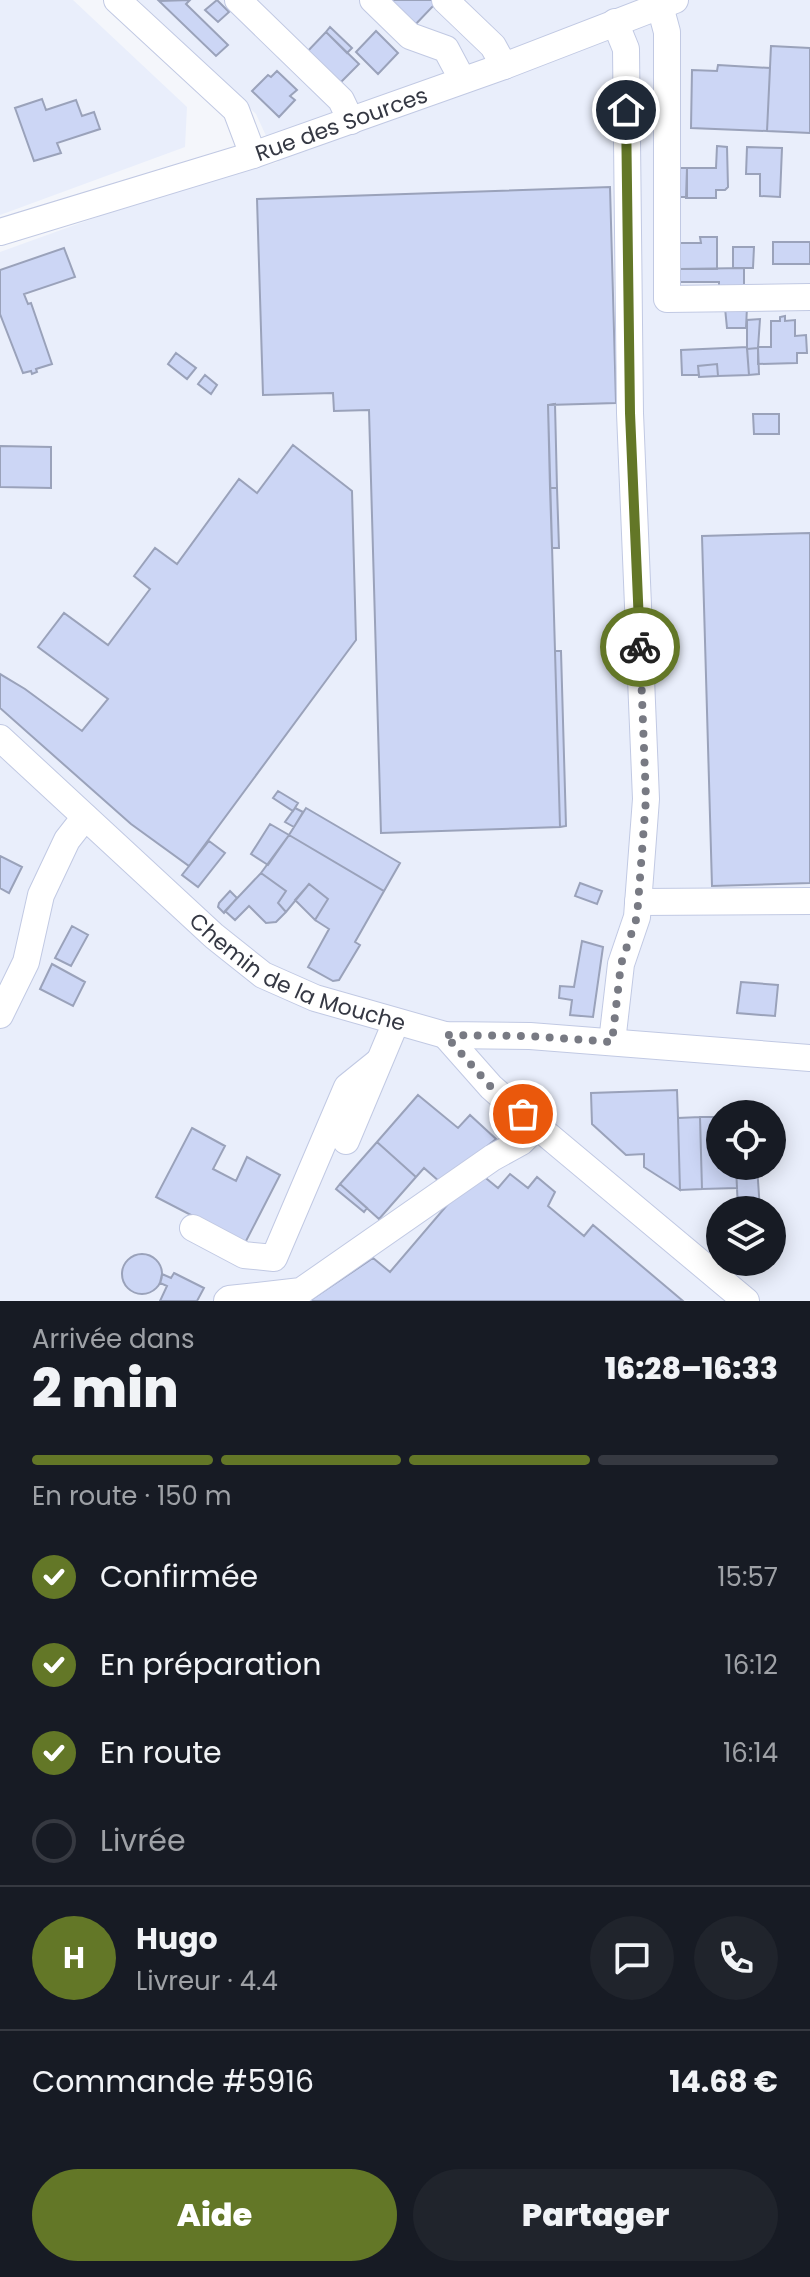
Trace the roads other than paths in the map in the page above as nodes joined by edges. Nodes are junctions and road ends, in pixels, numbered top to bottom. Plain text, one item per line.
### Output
1 (117, 0) edge
2 (238, 0) edge
3 (373, 0) edge
4 (445, 0) edge
5 (668, 3) edge
6 (615, 22) junction
7 (504, 66) junction
8 (462, 79) junction
9 (351, 121) junction
10 (253, 155) junction
11 (0, 232) edge
12 (810, 297) edge
13 (0, 738) edge
14 (85, 817) junction
15 (810, 901) edge
16 (638, 902) junction
17 (0, 1015) edge
18 (396, 1022) junction
19 (445, 1035) junction
20 (612, 1042) junction
21 (810, 1058) edge
22 (378, 1062) junction
23 (537, 1126) junction
24 (346, 1141) dead end
25 (193, 1228) dead end
26 (227, 1301) edge
27 (746, 1301) edge

1 - 10 street
2 - 9 street
3 - 8 street
4 - 7 street
5 - 6 street, Rue des Sources
5 - 12 street
6 - 7 street, Rue des Sources
6 - 16 street
7 - 8 street, Rue des Sources
8 - 9 street, Rue des Sources
9 - 10 street, Rue des Sources
10 - 11 street, Rue des Sources
13 - 14 street, Chemin de la Mouche
14 - 17 street
14 - 18 street, Chemin de la Mouche
15 - 16 street
16 - 20 street
18 - 19 street, Chemin de la Mouche
18 - 22 street
19 - 20 street, Chemin de la Mouche
19 - 23 street
20 - 21 street, Chemin de la Mouche
22 - 24 street
22 - 25 street
23 - 26 street
23 - 27 street

